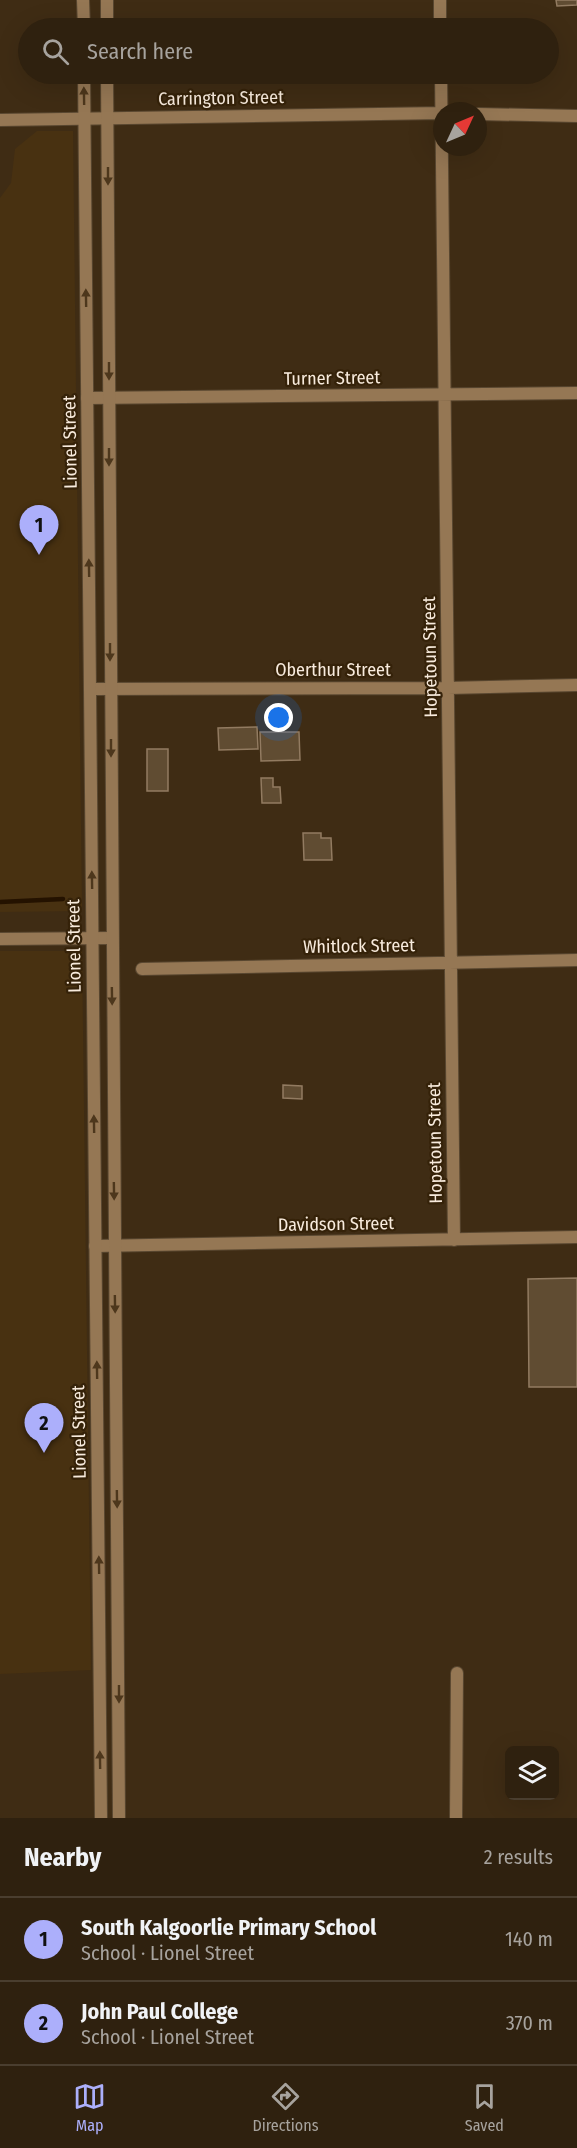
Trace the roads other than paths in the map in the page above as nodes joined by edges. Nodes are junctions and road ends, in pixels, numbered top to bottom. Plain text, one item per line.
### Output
1 (83, 0) edge
2 (107, 0) edge
3 (440, 0) edge
4 (84, 18) edge
5 (107, 18) edge
6 (440, 18) edge
7 (84, 84) edge
8 (107, 84) edge
9 (441, 84) edge
10 (442, 102) edge
11 (433, 113) edge
12 (487, 114) edge
13 (577, 116) edge
14 (84, 118) junction
15 (107, 118) junction
16 (0, 120) edge
17 (442, 156) edge
18 (577, 393) edge
19 (444, 395) junction
20 (87, 398) junction
21 (109, 398) junction
22 (577, 685) edge
23 (448, 688) junction
24 (90, 689) junction
25 (110, 689) junction
26 (92, 938) junction
27 (112, 938) junction
28 (0, 939) edge
29 (577, 960) edge
30 (451, 962) junction
31 (142, 969) dead end
32 (577, 1237) edge
33 (454, 1240) junction
34 (115, 1245) junction
35 (95, 1246) junction
36 (458, 1672) dead end
37 (101, 1818) edge
38 (119, 1818) edge
39 (456, 1818) edge

1 - 4 street
2 - 5 street
3 - 6 street
14 -> 7 street, Lionel Street
8 - 15 street, Lionel Street
9 - 10 street, Hopetoun Street
11 - 15 street, Carrington Street
12 - 13 street
14 - 15 street, Carrington Street
14 - 16 street, Carrington Street
20 -> 14 street, Lionel Street
15 -> 21 street, Lionel Street
17 - 19 street, Hopetoun Street
18 - 19 street, Turner Street
19 - 21 street, Turner Street
19 - 23 street, Hopetoun Street
20 - 21 street, Turner Street
24 -> 20 street, Lionel Street
21 -> 25 street, Lionel Street
22 - 23 street, Oberthur Street
23 - 25 street, Oberthur Street
23 - 30 street, Hopetoun Street
24 - 25 street, Oberthur Street
26 -> 24 street, Lionel Street
25 -> 27 street, Lionel Street
26 - 27 street
26 - 28 street
35 -> 26 street, Lionel Street
27 -> 34 street, Lionel Street
29 - 30 street, Whitlock Street
30 - 31 street, Whitlock Street
30 - 33 street, Hopetoun Street
32 - 33 street, Davidson Street
33 - 34 street, Davidson Street
34 - 35 street, Davidson Street
34 -> 38 street, Lionel Street
37 -> 35 street, Lionel Street
36 - 39 street

